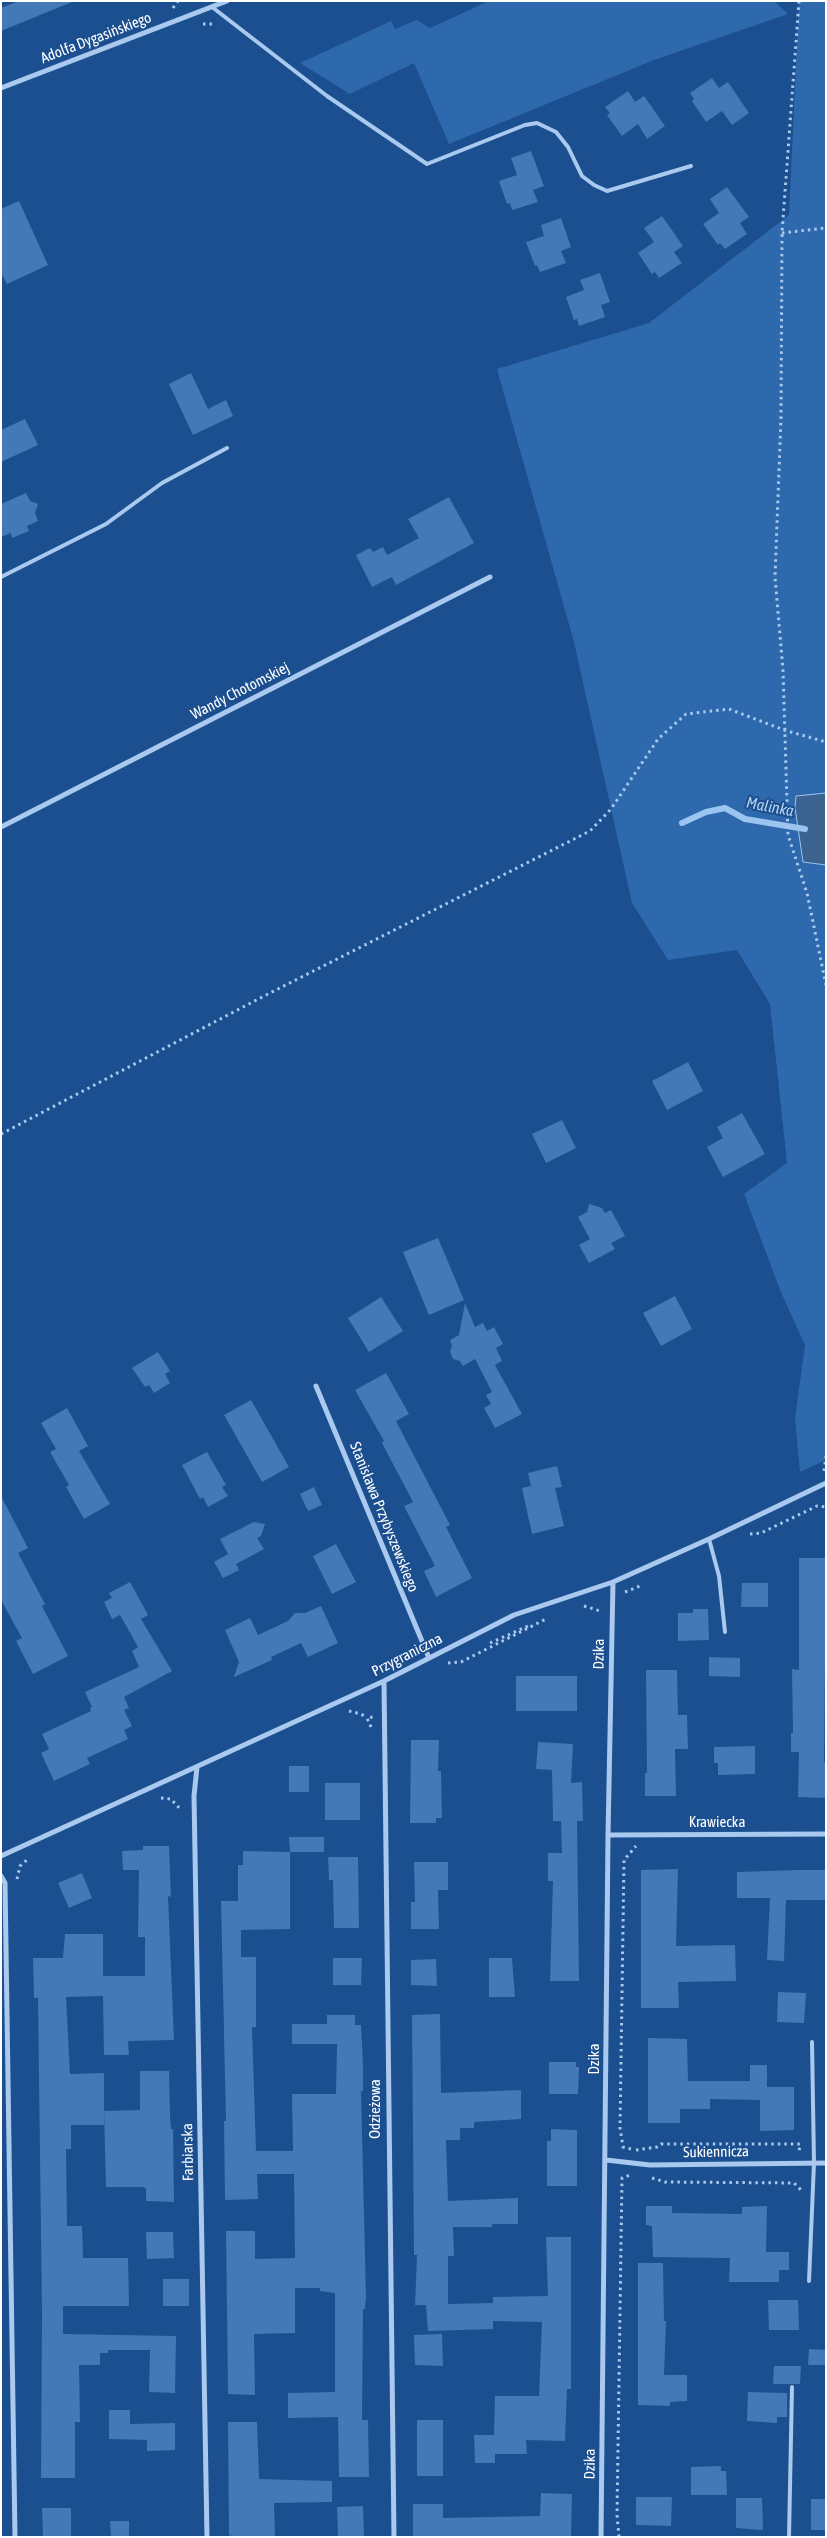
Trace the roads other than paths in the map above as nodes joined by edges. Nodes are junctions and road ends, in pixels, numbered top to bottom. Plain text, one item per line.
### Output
1 (209, 1) edge
2 (227, 1) edge
3 (212, 7) junction
4 (1, 88) edge
5 (691, 166) dead end
6 (227, 448) dead end
7 (1, 577) edge
8 (490, 577) dead end
9 (1, 826) edge
10 (316, 1386) dead end
11 (825, 1485) edge
12 (709, 1539) junction
13 (613, 1582) junction
14 (724, 1632) dead end
15 (428, 1658) junction
16 (384, 1681) junction
17 (197, 1767) junction
18 (826, 1834) edge
19 (608, 1835) junction
20 (1, 1856) edge
21 (1, 1876) edge
22 (812, 2042) dead end
23 (606, 2160) junction
24 (814, 2163) junction
25 (826, 2163) edge
26 (809, 2281) dead end
27 (792, 2387) dead end
28 (15, 2537) edge
29 (207, 2537) edge
30 (394, 2537) edge
31 (602, 2537) edge
32 (789, 2537) edge

1 - 3 street
2 - 3 street, Adolfa Dygasińskiego
3 - 4 street, Adolfa Dygasińskiego
3 - 5 lane
6 - 7 lane
8 - 9 street, Wandy Chotomskiej
10 - 15 street, Stanisława Przybyszewskiego
11 - 12 street, Przygraniczna
12 - 13 street, Przygraniczna
12 - 14 lane
13 - 15 street, Przygraniczna
13 - 19 street, Dzika
15 - 16 street, Przygraniczna
16 - 17 street, Przygraniczna
16 - 30 street, Odzieżowa
17 - 20 street, Przygraniczna
17 - 29 street, Farbiarska
18 - 19 street, Krawiecka
19 - 23 street, Dzika
21 - 28 street
22 - 24 lane
23 - 24 street, Sukiennicza
23 - 31 street, Dzika
24 - 25 street, Sukiennicza
24 - 26 lane
27 - 32 lane

